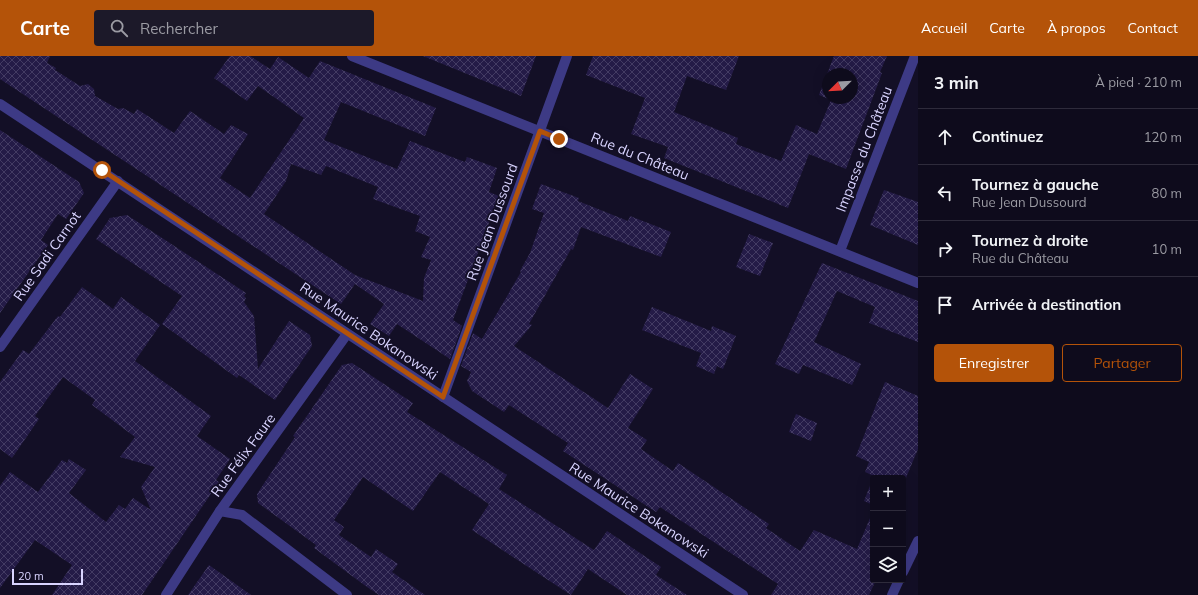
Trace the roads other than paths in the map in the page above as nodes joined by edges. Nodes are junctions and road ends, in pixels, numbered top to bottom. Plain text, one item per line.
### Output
1 (352, 56) edge
2 (567, 56) edge
3 (914, 56) edge
4 (0, 104) edge
5 (540, 131) junction
6 (118, 181) junction
7 (840, 251) junction
8 (918, 283) edge
9 (347, 334) junction
10 (0, 347) edge
11 (443, 397) junction
12 (220, 511) junction
13 (918, 541) edge
14 (906, 566) edge
15 (898, 583) edge
16 (166, 595) edge
17 (347, 595) edge
18 (743, 595) edge
19 (892, 595) edge

1 - 5 street, Rue du Château
2 - 5 street, Rue Jean Dussourd
3 - 7 street, Impasse du Château
4 - 6 street, Rue Maurice Bokanowski
5 - 7 street, Rue du Château
5 - 11 street, Rue Jean Dussourd
6 - 9 street, Rue Maurice Bokanowski
6 - 10 street, Rue Sadi Carnot
7 - 8 street, Rue du Château
9 - 11 street, Rue Maurice Bokanowski
9 - 12 street, Rue Félix Faure
11 - 18 street, Rue Maurice Bokanowski
12 - 16 street, Rue Félix Faure
12 - 17 street
13 - 14 street
15 - 19 street

